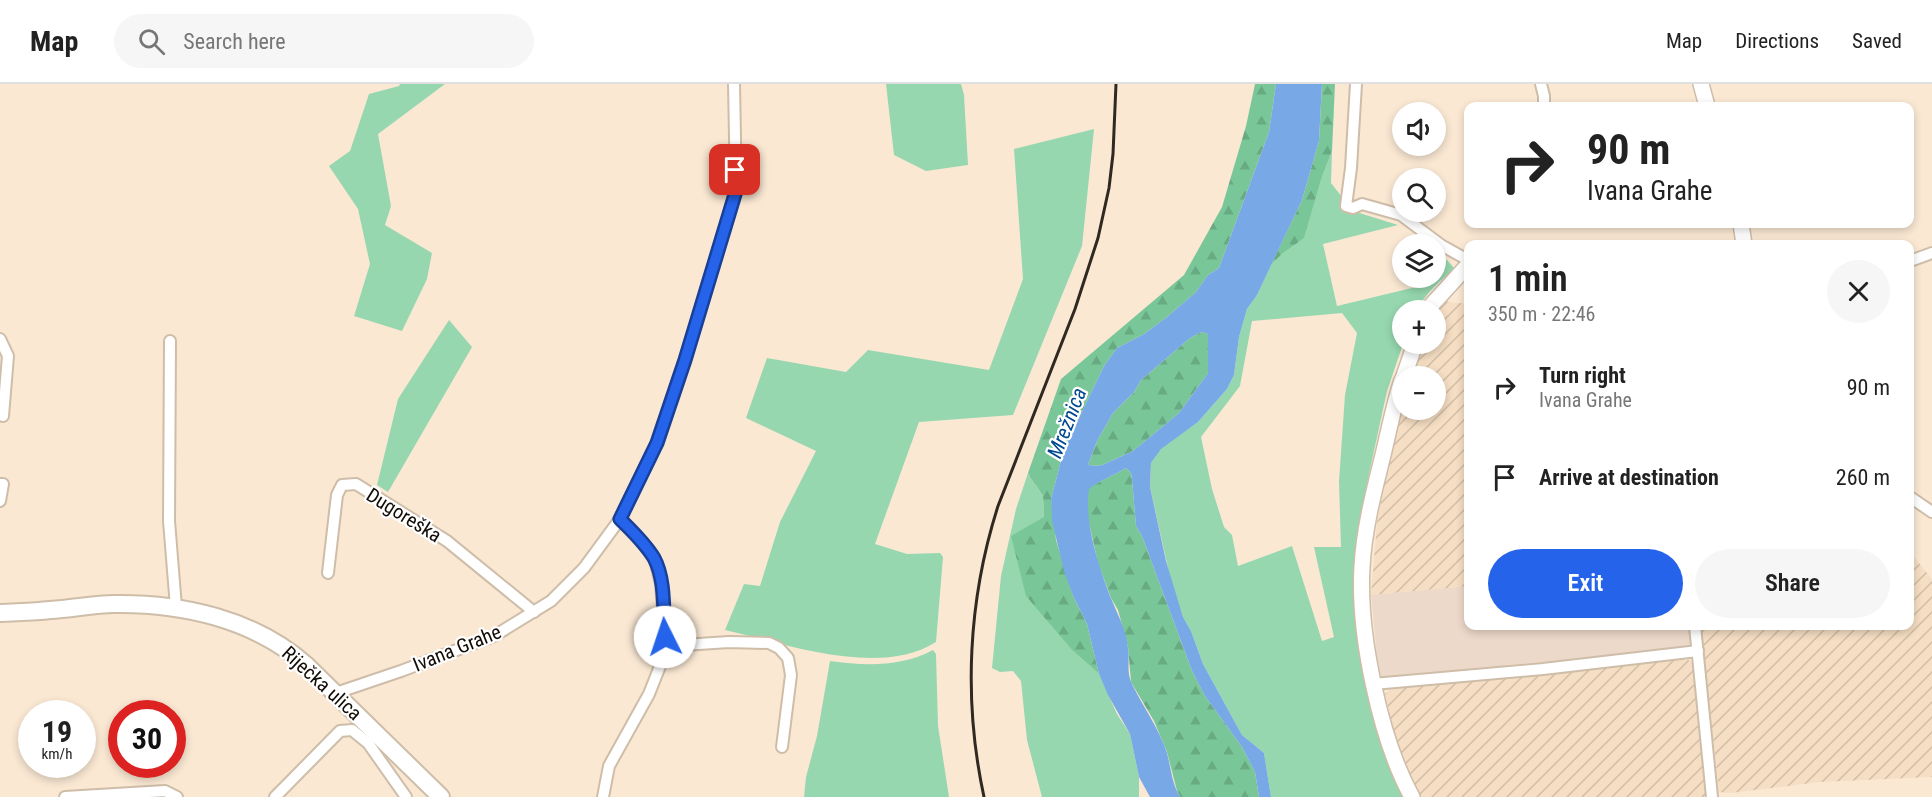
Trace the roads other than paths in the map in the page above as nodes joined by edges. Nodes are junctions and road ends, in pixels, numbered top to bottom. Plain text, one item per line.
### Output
1 (734, 84) edge
2 (1356, 84) edge
3 (1541, 84) edge
4 (1701, 84) edge
5 (1544, 102) edge
6 (1706, 102) edge
7 (1932, 253) edge
8 (1464, 258) edge
9 (1914, 260) edge
10 (1464, 269) edge
11 (1436, 300) edge
12 (0, 339) edge
13 (170, 341) dead end
14 (3, 416) dead end
15 (1392, 420) edge
16 (0, 484) edge
17 (1914, 500) edge
18 (0, 501) edge
19 (1932, 512) edge
20 (620, 519) junction
21 (328, 573) dead end
22 (176, 607) junction
23 (534, 612) junction
24 (0, 613) edge
25 (1695, 630) edge
26 (668, 646) junction
27 (1698, 651) junction
28 (1373, 684) junction
29 (336, 693) junction
30 (782, 747) dead end
31 (65, 797) edge
32 (177, 797) edge
33 (275, 797) edge
34 (406, 797) edge
35 (441, 797) edge
36 (603, 797) edge
37 (1412, 797) edge
38 (1712, 797) edge

1 - 20 street, Ivana Grahe
2 - 8 street
3 - 5 street
4 - 6 street
7 - 9 street
10 - 11 street
12 - 14 street
13 - 22 street
15 - 28 street
16 - 18 street
17 - 19 street
20 - 23 street, Ivana Grahe
20 - 26 street
21 - 23 street, Dugoreška
22 - 24 main road, Riječka ulica
22 - 29 main road, Riječka ulica
23 - 29 street, Ivana Grahe
25 - 27 street
26 - 30 street
26 - 36 street
27 - 28 street
27 - 38 street
28 - 37 street
29 - 35 main road, Riječka ulica
31 - 32 street
33 - 34 street

